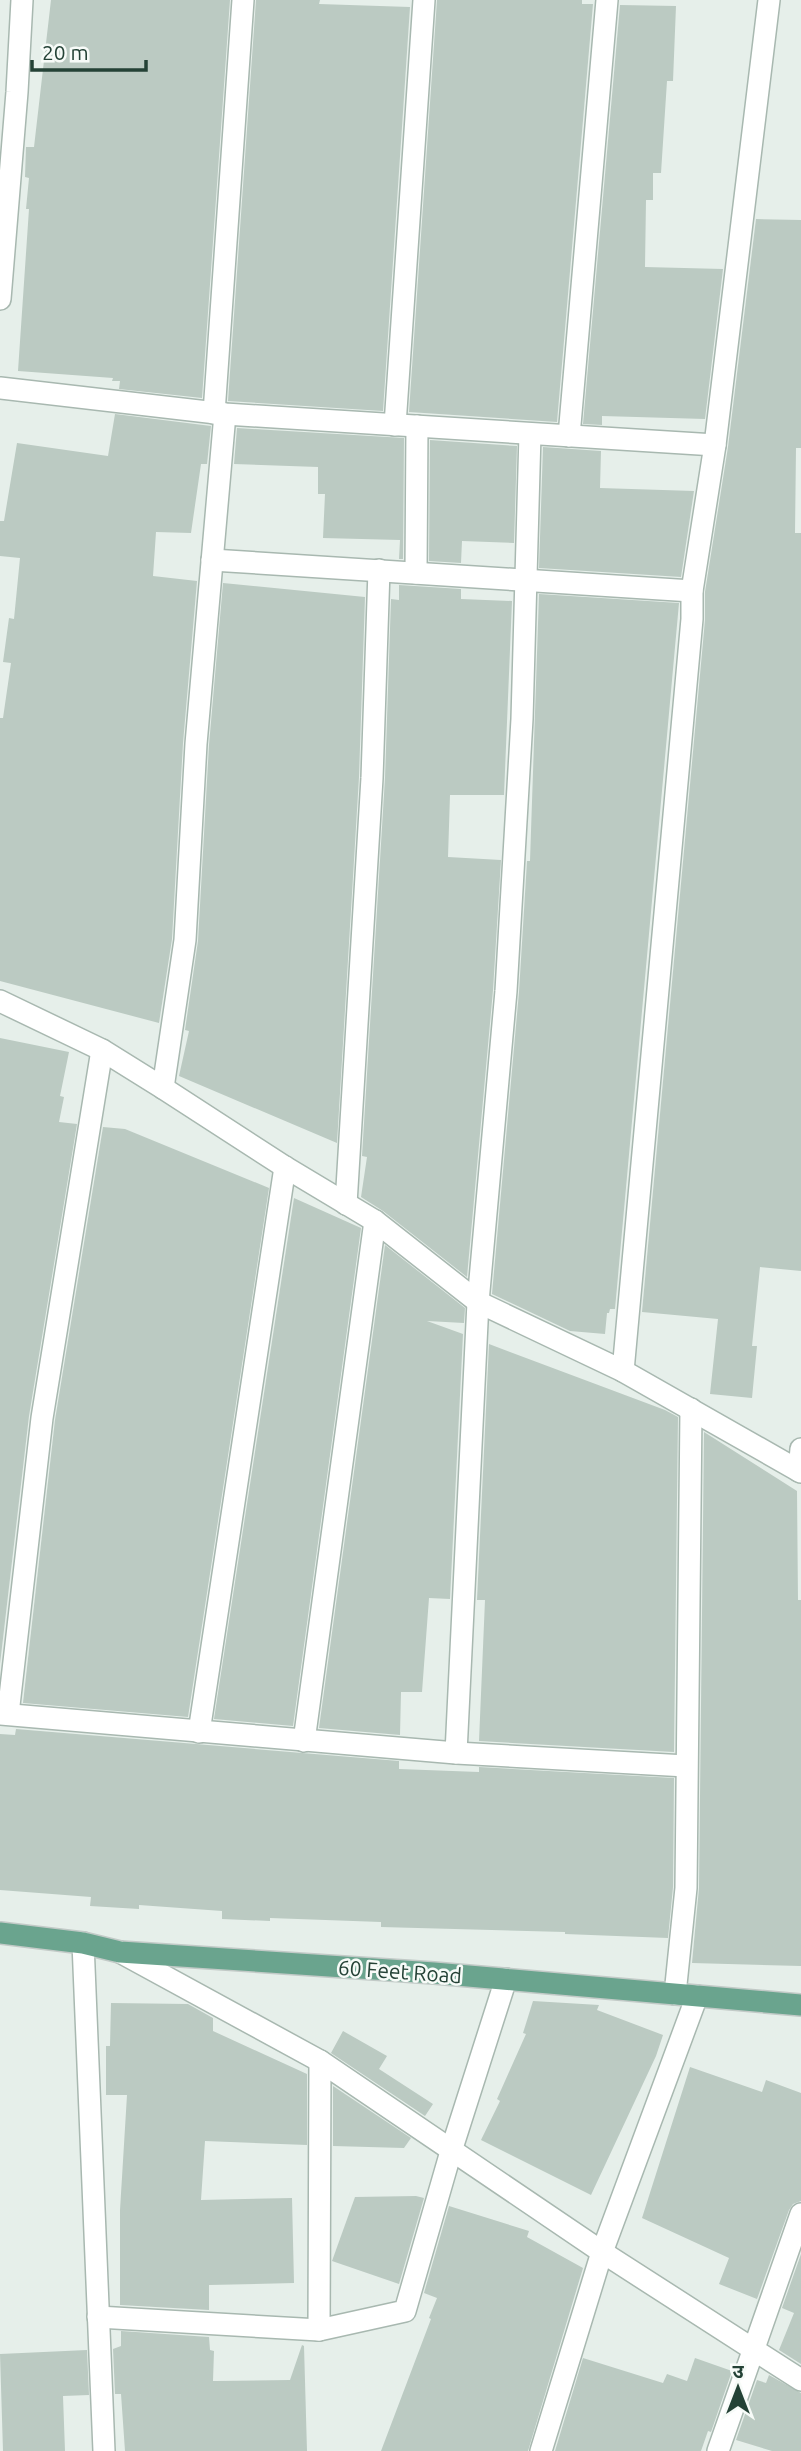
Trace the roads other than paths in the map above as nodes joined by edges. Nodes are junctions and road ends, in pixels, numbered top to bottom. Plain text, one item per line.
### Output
1 (22, 0) edge
2 (243, 0) edge
3 (424, 0) edge
4 (607, 0) edge
5 (769, 0) edge
6 (0, 299) edge
7 (0, 388) edge
8 (219, 413) junction
9 (395, 425) junction
10 (417, 426) junction
11 (530, 434) junction
12 (569, 436) junction
13 (715, 445) junction
14 (212, 560) junction
15 (379, 570) junction
16 (416, 573) junction
17 (526, 580) junction
18 (692, 591) junction
19 (0, 1001) edge
20 (102, 1050) junction
21 (163, 1088) junction
22 (285, 1167) junction
23 (346, 1203) junction
24 (375, 1221) junction
25 (478, 1302) junction
26 (622, 1371) junction
27 (691, 1409) junction
28 (800, 1464) edge
29 (4, 1714) edge
30 (199, 1732) junction
31 (304, 1741) junction
32 (456, 1753) junction
33 (686, 1766) junction
34 (0, 1933) edge
35 (83, 1943) junction
36 (120, 1952) junction
37 (506, 1979) junction
38 (675, 1994) junction
39 (697, 1996) junction
40 (801, 2005) edge
41 (320, 2062) junction
42 (452, 2148) junction
43 (801, 2214) edge
44 (602, 2252) junction
45 (98, 2317) junction
46 (319, 2330) junction
47 (754, 2350) junction
48 (801, 2380) edge
49 (104, 2451) edge
50 (541, 2451) edge
51 (718, 2451) edge

1 - 6 street
2 - 8 street
3 - 9 street
4 - 12 street
5 - 13 street
7 - 8 street
8 - 9 street
8 - 14 street
9 - 10 street
10 - 11 street
10 - 16 street
11 - 12 street
11 - 17 street
12 - 13 street
13 - 18 street
14 - 15 street
14 - 21 street
15 - 16 street
15 - 23 street
16 - 17 street
17 - 18 street
17 - 25 street
18 - 26 street
19 - 20 street
20 - 21 street
20 - 29 street
21 - 22 street
22 - 23 street
22 - 30 street
23 - 24 street
24 - 25 street
24 - 31 street
25 - 26 street
25 - 32 street
26 - 27 street
27 - 28 street
27 - 33 street
29 - 30 street
30 - 31 street
31 - 32 street
32 - 33 street
33 - 38 street
34 - 35 main road, 60 Feet Road
35 - 36 main road, 60 Feet Road
35 - 45 street
36 - 37 main road, 60 Feet Road
36 - 41 street
37 - 38 main road, 60 Feet Road
37 - 42 street
38 - 39 main road, 60 Feet Road
39 - 40 main road, 60 Feet Road
39 - 44 street
41 - 42 street
41 - 46 street
42 - 44 street
42 - 46 street
43 - 47 street
44 - 47 street
44 - 50 street
45 - 46 street
45 - 49 street
47 - 48 street
47 - 51 street

